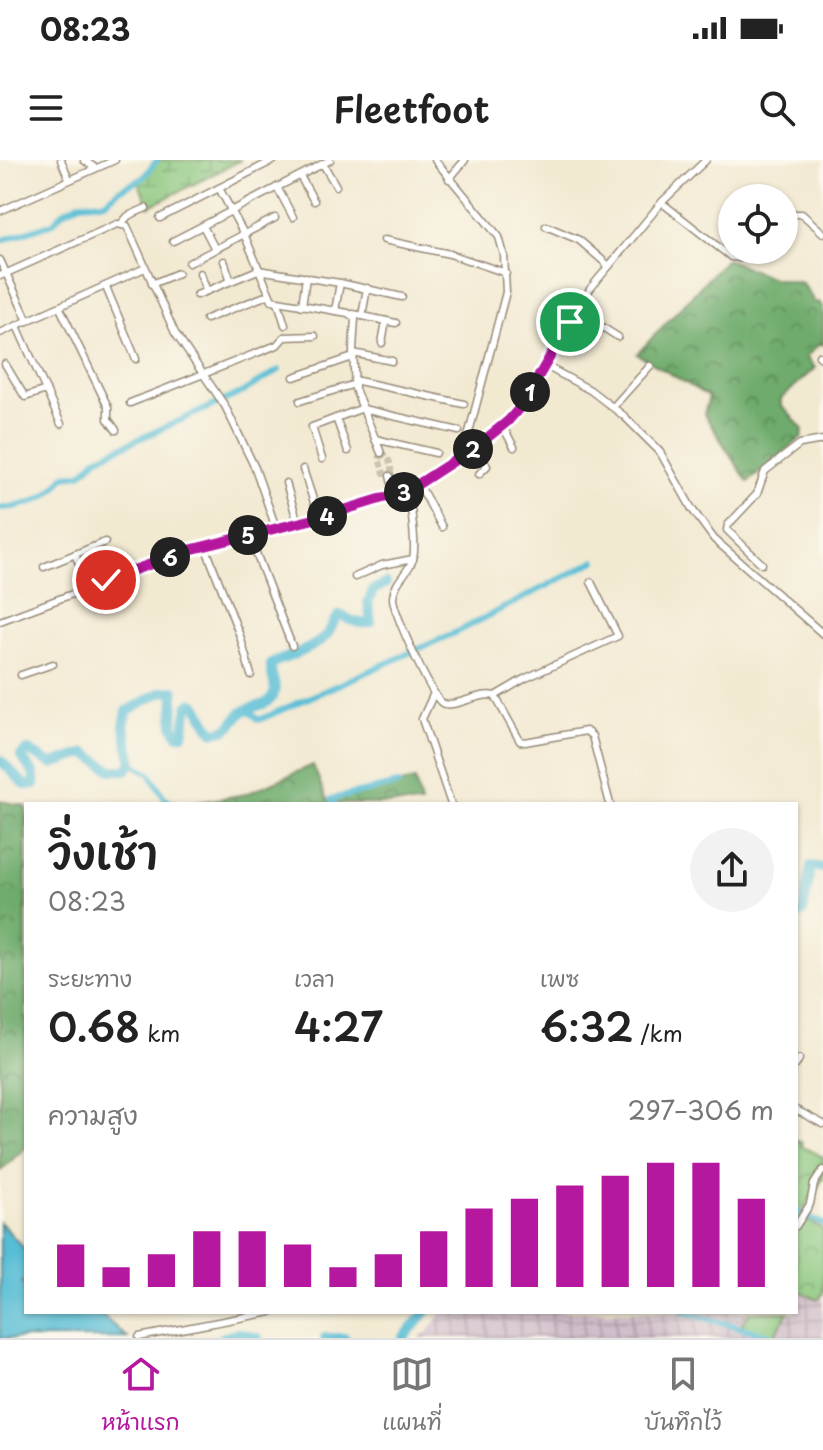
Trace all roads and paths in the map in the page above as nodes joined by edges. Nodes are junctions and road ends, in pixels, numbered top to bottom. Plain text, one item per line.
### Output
1 (61, 160) edge
2 (84, 160) edge
3 (115, 160) edge
4 (274, 160) edge
5 (435, 160) edge
6 (465, 160) edge
7 (706, 160) edge
8 (103, 162) edge
9 (327, 162) edge
10 (95, 168) junction
11 (300, 176) junction
12 (69, 179) junction
13 (449, 179) junction
14 (336, 186) dead end
15 (277, 187) junction
16 (219, 188) junction
17 (314, 201) dead end
18 (664, 204) junction
19 (146, 208) dead end
20 (0, 211) edge
21 (232, 211) junction
22 (798, 214) edge
23 (293, 217) dead end
24 (160, 218) dead end
25 (275, 218) dead end
26 (122, 223) junction
27 (203, 226) junction
28 (546, 226) dead end
29 (823, 233) edge
30 (244, 234) junction
31 (384, 240) dead end
32 (173, 241) dead end
33 (718, 247) edge
34 (215, 249) junction
35 (0, 260) edge
36 (224, 261) dead end
37 (189, 263) dead end
38 (609, 266) junction
39 (145, 268) junction
40 (258, 270) junction
41 (178, 273) dead end
42 (200, 273) dead end
43 (506, 273) junction
44 (3, 275) edge
45 (306, 277) junction
46 (231, 281) junction
47 (340, 283) junction
48 (152, 284) junction
49 (106, 287) junction
50 (367, 288) junction
51 (207, 291) junction
52 (197, 295) dead end
53 (268, 295) junction
54 (402, 297) dead end
55 (278, 302) junction
56 (302, 306) junction
57 (60, 308) junction
58 (335, 311) junction
59 (577, 311) junction
60 (348, 313) junction
61 (362, 316) junction
62 (206, 319) dead end
63 (28, 321) junction
64 (386, 321) junction
65 (396, 323) dead end
66 (285, 325) dead end
67 (17, 326) junction
68 (0, 333) edge
69 (315, 336) dead end
70 (618, 337) dead end
71 (382, 343) dead end
72 (353, 355) junction
73 (136, 359) dead end
74 (392, 361) dead end
75 (5, 364) dead end
76 (546, 366) junction
77 (650, 366) dead end
78 (202, 373) junction
79 (294, 377) dead end
80 (354, 382) junction
81 (46, 390) junction
82 (300, 401) dead end
83 (130, 403) dead end
84 (464, 404) dead end
85 (613, 407) junction
86 (363, 409) junction
87 (336, 418) junction
88 (61, 424) dead end
89 (502, 425) junction
90 (116, 430) dead end
91 (459, 431) dead end
92 (375, 439) junction
93 (823, 440) edge
94 (477, 446) junction
95 (514, 447) dead end
96 (348, 451) dead end
97 (381, 453) tunnel mouth
98 (436, 453) dead end
99 (463, 455) junction
100 (322, 459) dead end
101 (303, 469) dead end
102 (479, 474) dead end
103 (390, 476) dead end
104 (286, 483) dead end
105 (419, 484) junction
106 (409, 490) junction
107 (395, 495) junction
108 (319, 518) junction
109 (298, 523) junction
110 (442, 527) dead end
111 (276, 528) junction
112 (249, 535) junction
113 (105, 542) dead end
114 (205, 546) junction
115 (75, 554) junction
116 (413, 559) junction
117 (762, 564) dead end
118 (44, 567) dead end
119 (355, 577) dead end
120 (591, 582) dead end
121 (88, 586) junction
122 (0, 621) edge
123 (823, 634) edge
124 (292, 646) dead end
125 (53, 664) dead end
126 (21, 675) dead end
127 (251, 675) dead end
128 (434, 693) junction
129 (495, 696) junction
130 (450, 802) edge
131 (609, 802) edge
132 (798, 1111) edge
133 (823, 1124) edge
134 (823, 1170) edge
135 (798, 1223) edge
136 (260, 1314) edge
137 (139, 1337) edge

1 - 12 street
2 - 10 street
3 - 8 street
4 - 16 street
5 - 13 street
6 - 13 street
7 - 18 street
8 - 10 street
9 - 11 street
9 - 14 street
10 - 12 street
11 - 15 street
11 - 17 street
12 - 20 street
13 - 43 street
15 - 21 street
15 - 23 street
16 - 21 street
16 - 24 street
18 - 33 street
18 - 38 street
19 - 26 street
21 - 27 street
21 - 30 street
22 - 29 street
25 - 30 street
26 - 39 street
26 - 44 street
27 - 32 street
27 - 34 street
28 - 38 street
30 - 34 street
30 - 40 street
31 - 43 street
34 - 37 street
35 - 44 street
36 - 46 street
38 - 59 street
39 - 48 street
39 - 49 street
40 - 45 street
40 - 46 street
40 - 53 street
41 - 48 street
42 - 51 street
43 - 99 street
44 - 63 street
45 - 47 street
45 - 56 street
46 - 51 street
47 - 50 street
47 - 58 street
48 - 78 street
49 - 57 street
49 - 73 street
50 - 54 street
50 - 61 street
51 - 52 street
53 - 55 street
53 - 62 street
55 - 56 street
55 - 66 street
56 - 58 street
57 - 63 street
57 - 90 street
58 - 60 street
59 - 70 street
59 - 76 street
60 - 61 street
60 - 72 street
61 - 64 street
63 - 67 street
64 - 65 street
64 - 71 street
67 - 68 street
67 - 81 street
69 - 78 street
72 - 74 street
72 - 79 street
72 - 80 street
75 - 81 street
76 - 85 street
76 - 89 street
77 - 85 street
78 - 83 street
78 - 111 street
80 - 82 street
80 - 84 street
80 - 86 street
81 - 88 street
85 - 123 street
86 - 87 street
86 - 91 street
86 - 92 street
87 - 96 street
87 - 100 street
89 - 94 street
89 - 95 street
92 - 97 street
92 - 98 street
93 - 117 street
94 - 99 street
94 - 102 street
99 - 105 street
101 - 108 street
103 - 107 street
104 - 109 street
105 - 106 street
105 - 110 street
106 - 107 street
106 - 116 street
107 - 108 street
108 - 109 street
109 - 111 street
111 - 112 street
112 - 114 street
112 - 124 street
113 - 115 street
114 - 121 street
114 - 127 street
115 - 118 street
115 - 121 street
116 - 119 street
116 - 128 street
120 - 129 street
121 - 122 street
125 - 126 street
128 - 129 street
128 - 130 street
129 - 131 street
132 - 133 street
134 - 135 street
136 - 137 street

